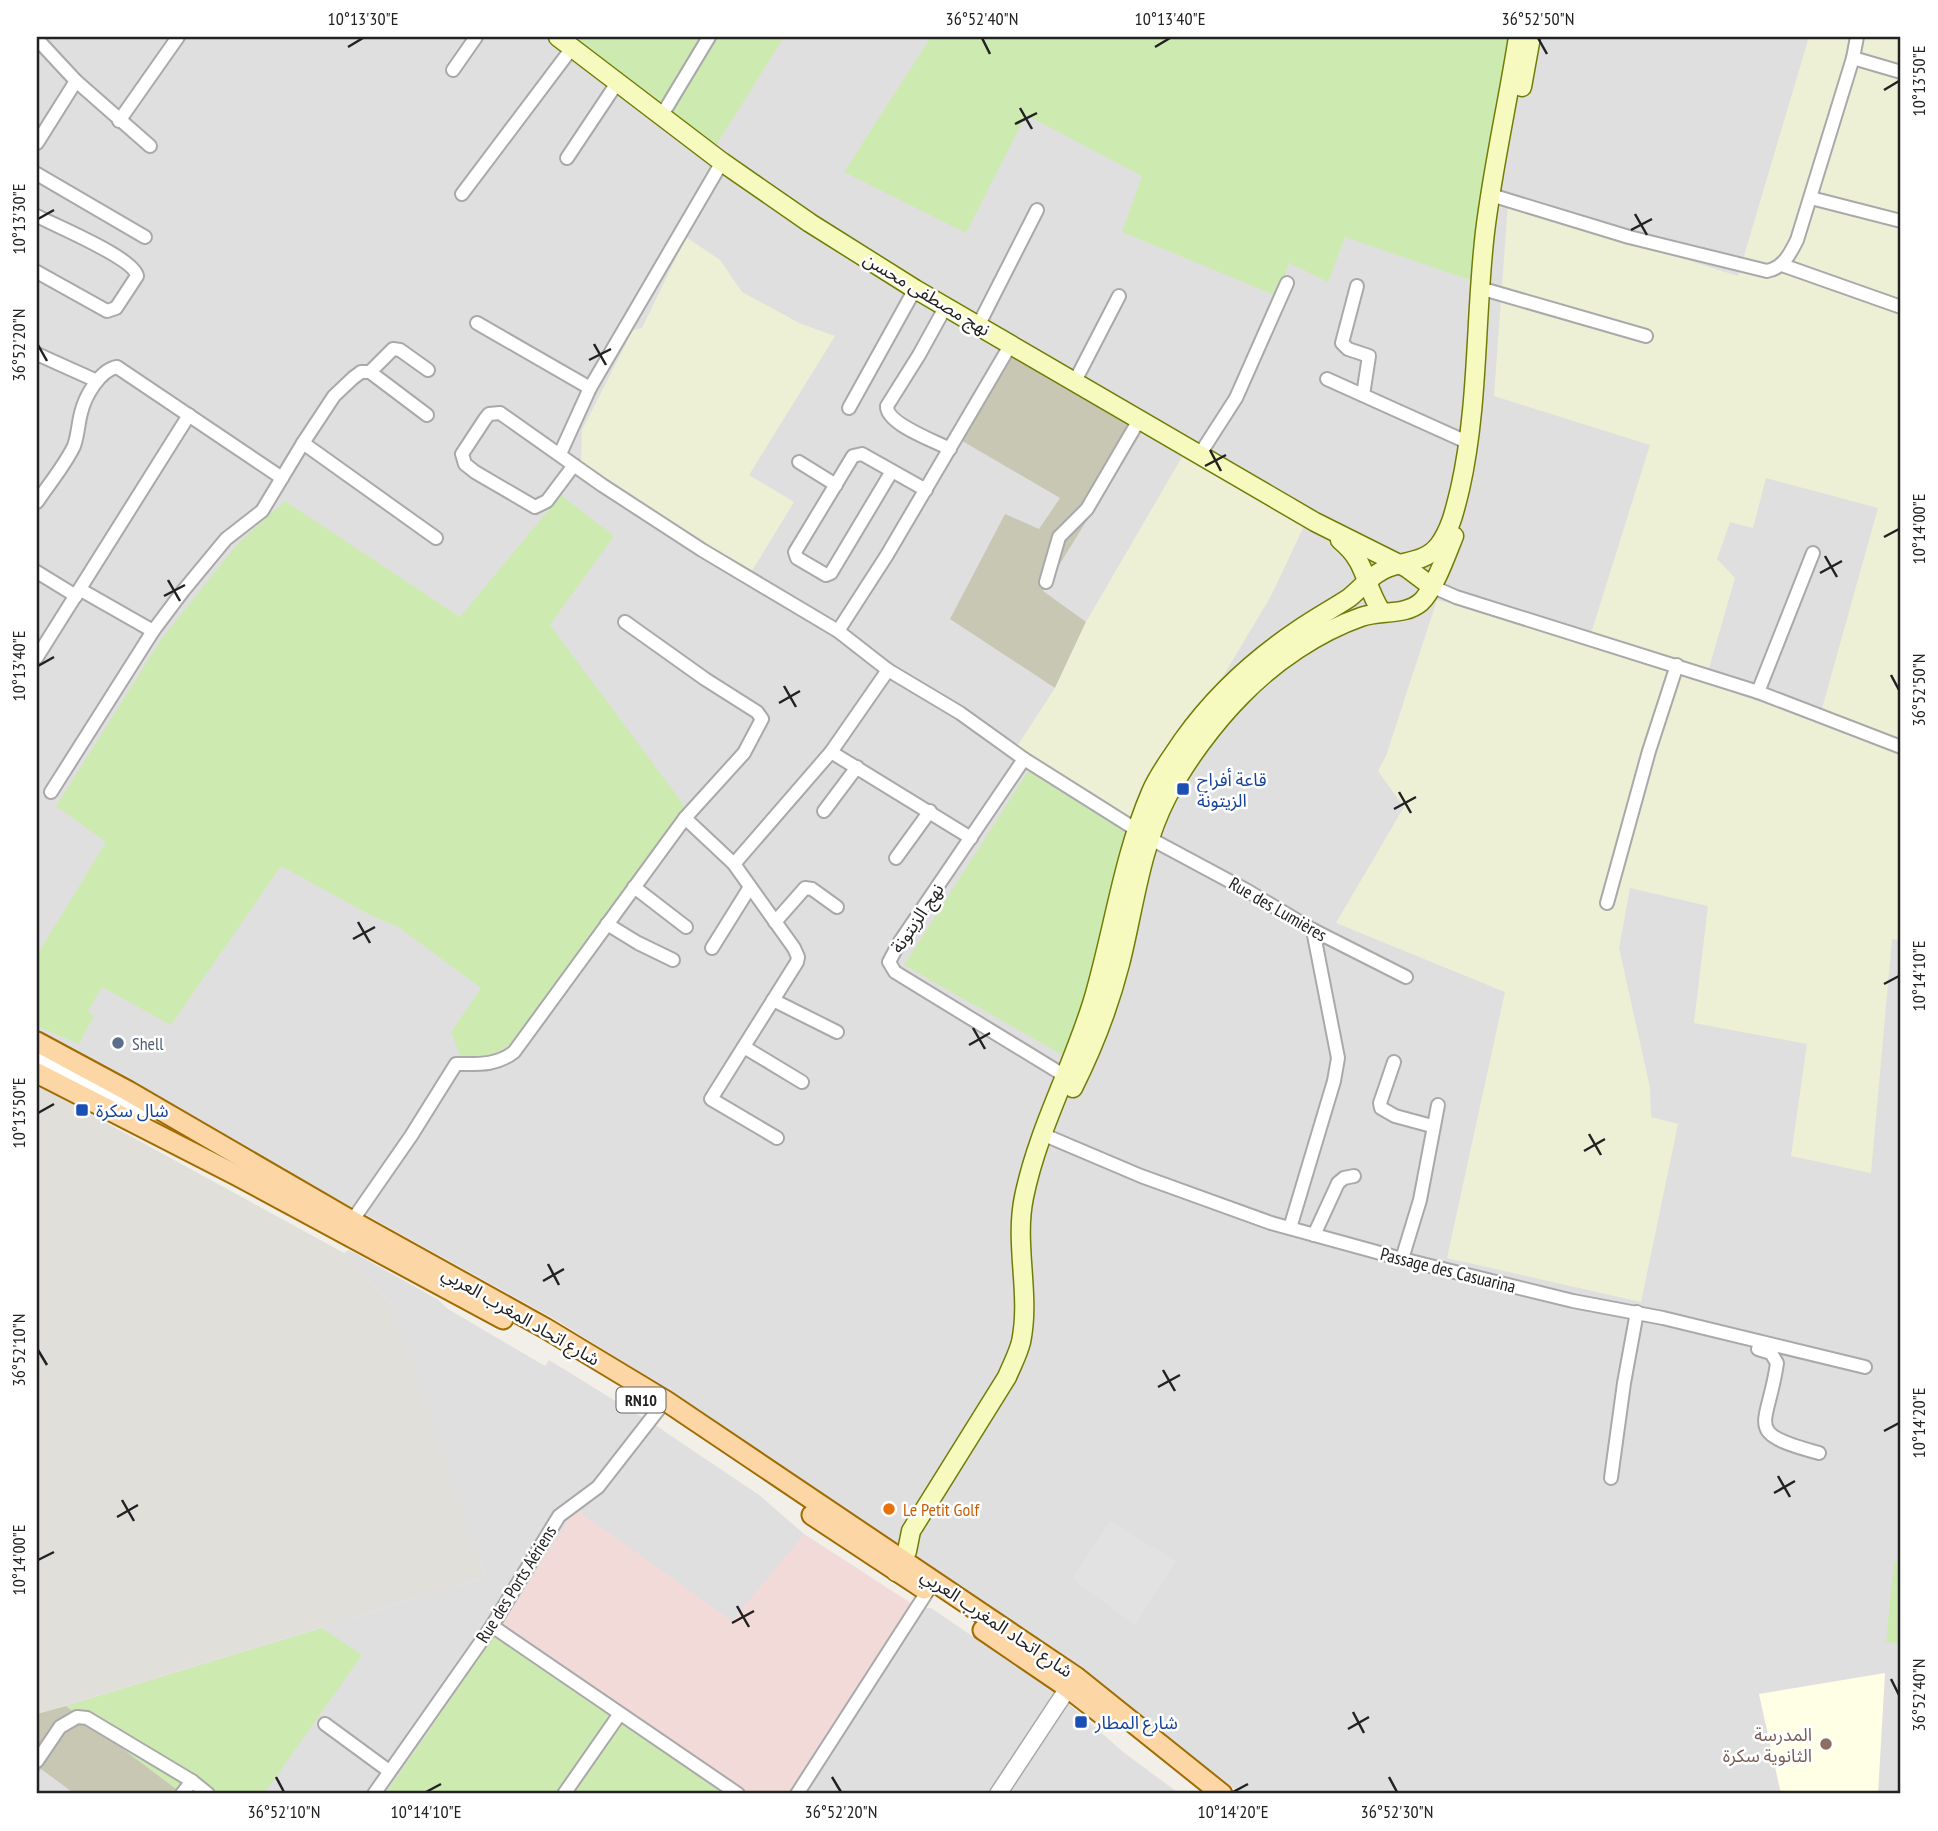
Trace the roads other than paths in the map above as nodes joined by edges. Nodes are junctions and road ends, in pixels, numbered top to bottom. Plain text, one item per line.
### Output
1 (178, 37) edge
2 (476, 37) edge
3 (709, 37) edge
4 (1518, 37) edge
5 (1531, 37) edge
6 (1857, 37) edge
7 (37, 39) edge
8 (565, 42) edge
9 (1853, 58) junction
10 (453, 70) dead end
11 (1901, 72) edge
12 (76, 80) junction
13 (617, 83) junction
14 (662, 115) junction
15 (119, 121) junction
16 (37, 143) edge
17 (150, 146) dead end
18 (567, 158) dead end
19 (722, 162) junction
20 (37, 174) edge
21 (462, 194) dead end
22 (1496, 197) junction
23 (1811, 198) junction
24 (1037, 210) dead end
25 (37, 216) edge
26 (1901, 221) edge
27 (145, 236) dead end
28 (1782, 265) junction
29 (37, 272) edge
30 (1287, 283) dead end
31 (1357, 286) dead end
32 (915, 289) junction
33 (1490, 291) junction
34 (1119, 296) dead end
35 (946, 306) junction
36 (1901, 307) edge
37 (477, 323) dead end
38 (978, 326) junction
39 (1646, 335) dead end
40 (1011, 344) junction
41 (37, 354) edge
42 (428, 370) dead end
43 (370, 372) junction
44 (1326, 379) dead end
45 (97, 381) junction
46 (1074, 383) junction
47 (590, 388) junction
48 (1363, 396) junction
49 (849, 408) dead end
50 (189, 415) junction
51 (427, 415) dead end
52 (1139, 419) junction
53 (303, 443) junction
54 (1469, 443) junction
55 (950, 449) junction
56 (560, 454) junction
57 (1200, 454) junction
58 (799, 462) dead end
59 (574, 465) junction
60 (892, 471) junction
61 (282, 478) junction
62 (836, 485) junction
63 (926, 490) junction
64 (37, 502) edge
65 (1315, 522) junction
66 (436, 538) dead end
67 (1813, 553) dead end
68 (1401, 565) junction
69 (37, 572) edge
70 (1368, 581) junction
71 (1046, 582) dead end
72 (1431, 586) junction
73 (78, 593) junction
74 (1381, 611) junction
75 (625, 622) dead end
76 (153, 631) junction
77 (838, 631) junction
78 (37, 657) edge
79 (1677, 666) junction
80 (888, 670) junction
81 (1758, 692) junction
82 (1901, 747) edge
83 (831, 752) junction
84 (1024, 758) junction
85 (857, 767) junction
86 (51, 792) dead end
87 (824, 811) dead end
88 (930, 811) junction
89 (685, 818) junction
90 (1143, 834) junction
91 (971, 838) junction
92 (896, 858) dead end
93 (734, 864) junction
94 (634, 887) junction
95 (750, 887) junction
96 (1607, 903) dead end
97 (837, 907) dead end
98 (775, 922) junction
99 (607, 923) junction
100 (685, 927) dead end
101 (1313, 930) junction
102 (712, 948) dead end
103 (673, 960) dead end
104 (1406, 977) dead end
105 (773, 1000) junction
106 (836, 1032) dead end
107 (37, 1042) edge
108 (744, 1047) junction
109 (37, 1056) edge
110 (1394, 1062) dead end
111 (37, 1073) edge
112 (1071, 1079) junction
113 (802, 1082) dead end
114 (1438, 1105) dead end
115 (1432, 1126) junction
116 (777, 1138) dead end
117 (1043, 1140) junction
118 (247, 1161) junction
119 (1354, 1176) dead end
120 (352, 1221) junction
121 (1290, 1228) junction
122 (1314, 1235) junction
123 (1402, 1259) junction
124 (1637, 1314) junction
125 (1866, 1367) dead end
126 (658, 1410) junction
127 (1819, 1453) dead end
128 (1611, 1478) dead end
129 (911, 1531) junction
130 (881, 1554) junction
131 (900, 1566) junction
132 (927, 1591) junction
133 (492, 1626) junction
134 (1068, 1688) junction
135 (619, 1715) junction
136 (325, 1724) dead end
137 (37, 1761) edge
138 (389, 1771) junction
139 (192, 1781) junction
140 (182, 1794) edge
141 (208, 1794) edge
142 (374, 1794) edge
143 (564, 1794) edge
144 (738, 1794) edge
145 (797, 1794) edge
146 (998, 1794) edge
147 (1203, 1794) edge
148 (1222, 1794) edge

1 - 15 street
2 - 10 street
3 - 14 street
4 - 22 main road
5 - 22 main road
6 - 9 street
7 - 12 street
8 - 13 main road, نهج مصطفى محسن
8 - 21 street
9 - 11 street
9 - 23 street
12 - 15 street
12 - 16 street
13 - 14 main road, نهج مصطفى محسن
13 - 18 street
14 - 19 main road, نهج مصطفى محسن
15 - 17 street
19 - 32 main road, نهج مصطفى محسن
19 - 47 street
20 - 27 street
22 - 28 street
22 - 33 main road
22 - 54 main road
23 - 26 street
23 - 28 street
24 - 38 street
25 - 29 street
28 - 36 street
30 - 57 street
31 - 48 street
32 - 35 main road, نهج مصطفى محسن
32 - 49 street
33 - 39 street
33 - 72 main road
34 - 46 street
35 - 38 main road, نهج مصطفى محسن
35 - 55 street
37 - 47 street
38 - 40 main road, نهج مصطفى محسن
40 - 46 main road, نهج مصطفى محسن
40 - 55 street
41 - 45 street
42 - 43 street
43 - 51 street
43 - 53 street
44 - 48 street
45 - 50 street
45 - 64 street
46 - 52 main road, نهج مصطفى محسن
47 - 56 street
48 - 54 street
50 - 61 street
50 - 73 street
52 - 57 main road, نهج مصطفى محسن
52 - 71 street
53 - 61 street
53 - 66 street
54 - 68 main road
55 - 63 street
56 - 59 street, Rue des Lumières
56 - 59 street, Rue des Lumières
57 - 65 main road, نهج مصطفى محسن
58 - 62 street
59 - 77 street, Rue des Lumières
60 - 62 street
60 - 62 street
60 - 63 street
61 - 76 street
63 - 77 street
65 - 68 main road, نهج مصطفى محسن
65 - 70 main road, نهج مصطفى محسن
67 - 81 street
68 - 70 main road
68 - 72 main road, نهج مصطفى محسن
69 - 73 street
70 - 74 main road
70 - 90 main road
72 - 74 main road
72 - 79 street
73 - 76 street
73 - 78 street
74 - 90 main road
75 - 89 street
76 - 86 street
77 - 80 street, Rue des Lumières
79 - 81 street
79 - 96 street
80 - 83 street
80 - 84 street, Rue des Lumières
81 - 82 street
83 - 85 street
83 - 93 street
84 - 90 street, Rue des Lumières
84 - 91 street, نهج الزيتونة
85 - 87 street
85 - 88 street
88 - 91 street
88 - 92 street
89 - 93 street
89 - 94 street
90 - 101 street, Rue des Lumières
90 - 112 main road
91 - 112 street, نهج الزيتونة
93 - 95 street
94 - 99 street
94 - 100 street
95 - 98 street
95 - 102 street
97 - 98 street
98 - 105 street
99 - 103 street
99 - 120 street
101 - 104 street, Rue des Lumières
101 - 121 street
105 - 106 street
105 - 108 street
107 - 118 main road, شارع اتحاد المغرب العربي / RN10
108 - 113 street
108 - 116 street
109 - 118 street
110 - 115 street
111 - 126 main road, شارع اتحاد المغرب العربي / RN10
112 - 117 main road
114 - 115 street
115 - 123 street
117 - 121 street, Passage des Casuarina
117 - 129 main road
118 - 120 main road, شارع اتحاد المغرب العربي / RN10
119 - 122 street
120 - 130 main road, شارع اتحاد المغرب العربي / RN10
121 - 122 street, Passage des Casuarina
122 - 123 street, Passage des Casuarina
123 - 124 street, Passage des Casuarina
124 - 125 street, Passage des Casuarina
124 - 127 street
124 - 128 street
126 - 130 main road, شارع اتحاد المغرب العربي / RN10
126 - 133 street, Rue des Ports Aériens
129 - 130 main road
129 - 131 main road
130 - 131 main road, شارع اتحاد المغرب العربي / RN10
131 - 132 main road, شارع اتحاد المغرب العربي / RN10
131 - 148 main road, شارع اتحاد المغرب العربي / RN10
132 - 134 main road, شارع اتحاد المغرب العربي / RN10
132 - 145 street
133 - 135 street
133 - 138 street, Rue des Ports Aériens
134 - 146 street
134 - 147 main road, شارع اتحاد المغرب العربي / RN10
135 - 143 street
135 - 144 street
136 - 138 street
137 - 139 street
138 - 142 street, Rue des Ports Aériens
139 - 140 street
139 - 141 street

